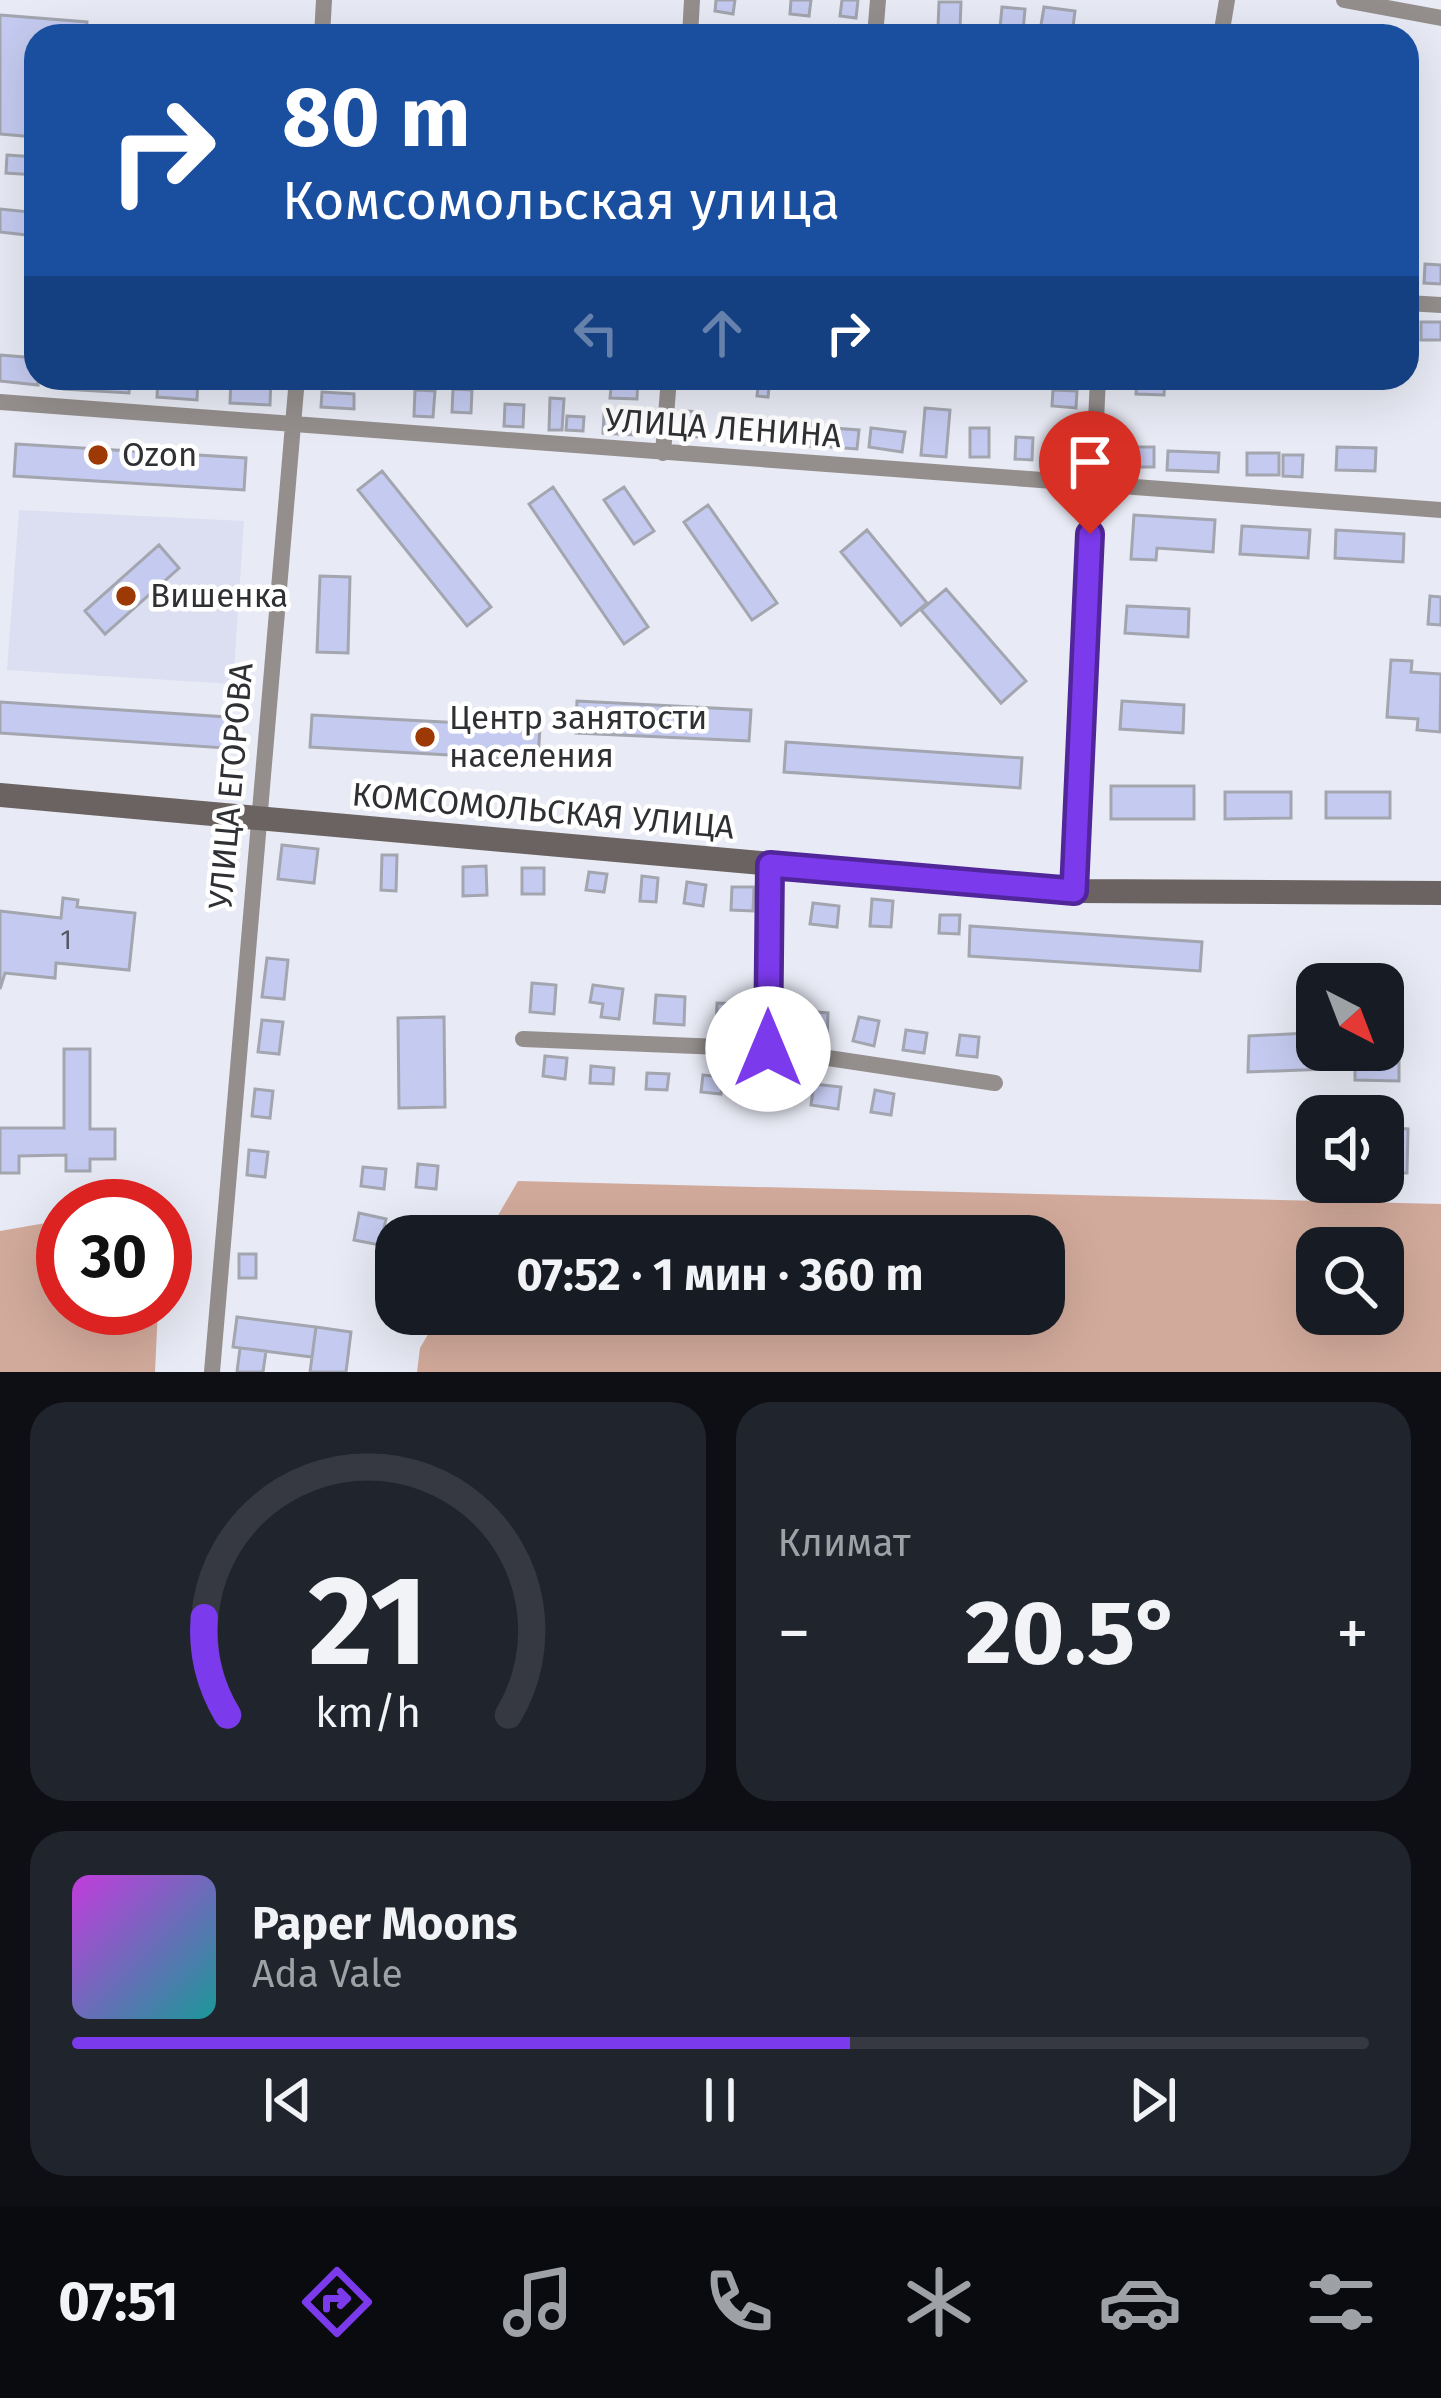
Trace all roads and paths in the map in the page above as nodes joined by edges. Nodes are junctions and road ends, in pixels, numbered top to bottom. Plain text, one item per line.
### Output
1 (1344, 0) edge
2 (1441, 18) edge
3 (296, 390) edge
4 (668, 390) edge
5 (1097, 390) edge
6 (0, 402) edge
7 (293, 423) junction
8 (663, 453) junction
9 (1092, 486) junction
10 (1441, 510) edge
11 (0, 795) edge
12 (257, 818) junction
13 (770, 865) junction
14 (1074, 891) junction
15 (1441, 893) edge
16 (523, 1039) dead end
17 (768, 1049) junction
18 (995, 1083) dead end
19 (212, 1372) edge

1 - 2 street
3 - 7 street, УЛИЦА ЕГОРОВА
4 - 8 street
5 - 9 street
6 - 7 street, УЛИЦА ЛЕНИНА
7 - 8 street, УЛИЦА ЛЕНИНА
7 - 12 street, УЛИЦА ЕГОРОВА
8 - 9 street, УЛИЦА ЛЕНИНА
9 - 10 street, УЛИЦА ЛЕНИНА
9 - 14 street
11 - 12 main road, КОМСОМОЛЬСКАЯ УЛИЦА
12 - 13 main road, КОМСОМОЛЬСКАЯ УЛИЦА
12 - 19 street, УЛИЦА ЕГОРОВА
13 - 14 main road, КОМСОМОЛЬСКАЯ УЛИЦА
13 - 17 street
14 - 15 main road, КОМСОМОЛЬСКАЯ УЛИЦА
16 - 17 street
17 - 18 street

